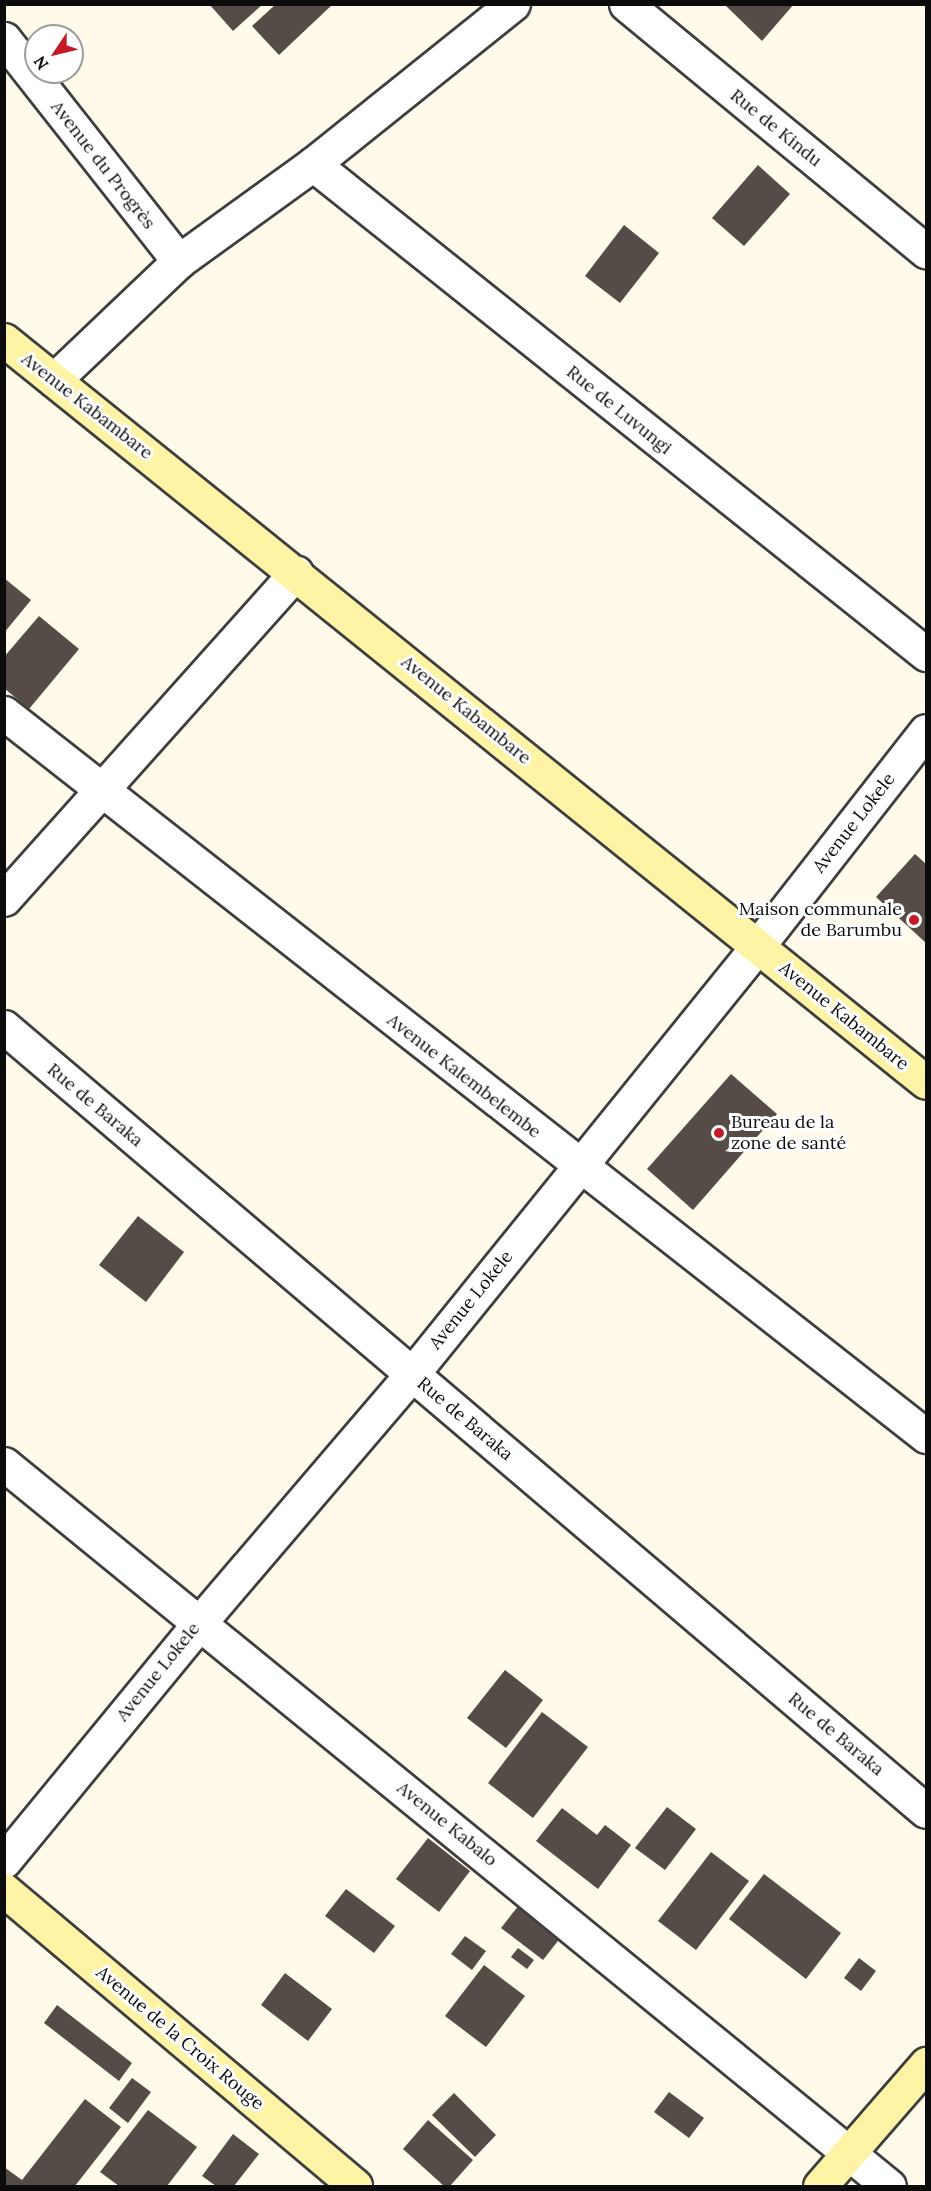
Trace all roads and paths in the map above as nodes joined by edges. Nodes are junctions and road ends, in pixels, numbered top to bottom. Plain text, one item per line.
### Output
1 (513, 4) edge
2 (626, 4) edge
3 (4, 39) edge
4 (313, 164) junction
5 (927, 251) edge
6 (179, 261) junction
7 (4, 340) edge
8 (54, 380) junction
9 (296, 572) junction
10 (927, 654) edge
11 (4, 712) edge
12 (927, 730) edge
13 (99, 790) junction
14 (4, 899) edge
15 (757, 947) junction
16 (4, 1028) edge
17 (927, 1082) edge
18 (579, 1166) junction
19 (412, 1374) junction
20 (927, 1436) edge
21 (4, 1464) edge
22 (200, 1622) junction
23 (927, 1811) edge
24 (4, 1861) edge
25 (4, 1890) edge
26 (927, 2064) edge
27 (848, 2153) junction
28 (355, 2187) edge
29 (820, 2187) edge
30 (889, 2187) edge

1 - 4 street
2 - 5 street, Rue de Kindu
3 - 6 street, Avenue du Progrès
4 - 6 street
4 - 10 street, Rue de Luvungi
6 - 8 street
7 - 8 main road, Avenue Kabambare
8 - 9 main road, Avenue Kabambare
9 - 13 street
9 - 15 main road, Avenue Kabambare
11 - 13 street, Avenue Kalembelembe
12 - 15 street, Avenue Lokele
13 - 14 street
13 - 18 street, Avenue Kalembelembe
15 - 17 main road, Avenue Kabambare
15 - 18 street, Avenue Lokele
16 - 19 street, Rue de Baraka
18 - 19 street, Avenue Lokele
18 - 20 street, Avenue Kalembelembe
19 - 22 street, Avenue Lokele
19 - 23 street, Rue de Baraka
21 - 22 street, Avenue Kabalo
22 - 24 street, Avenue Lokele
22 - 27 street, Avenue Kabalo
25 - 28 main road, Avenue de la Croix Rouge
26 - 27 main road
27 - 29 main road
27 - 30 street, Avenue Kabalo

